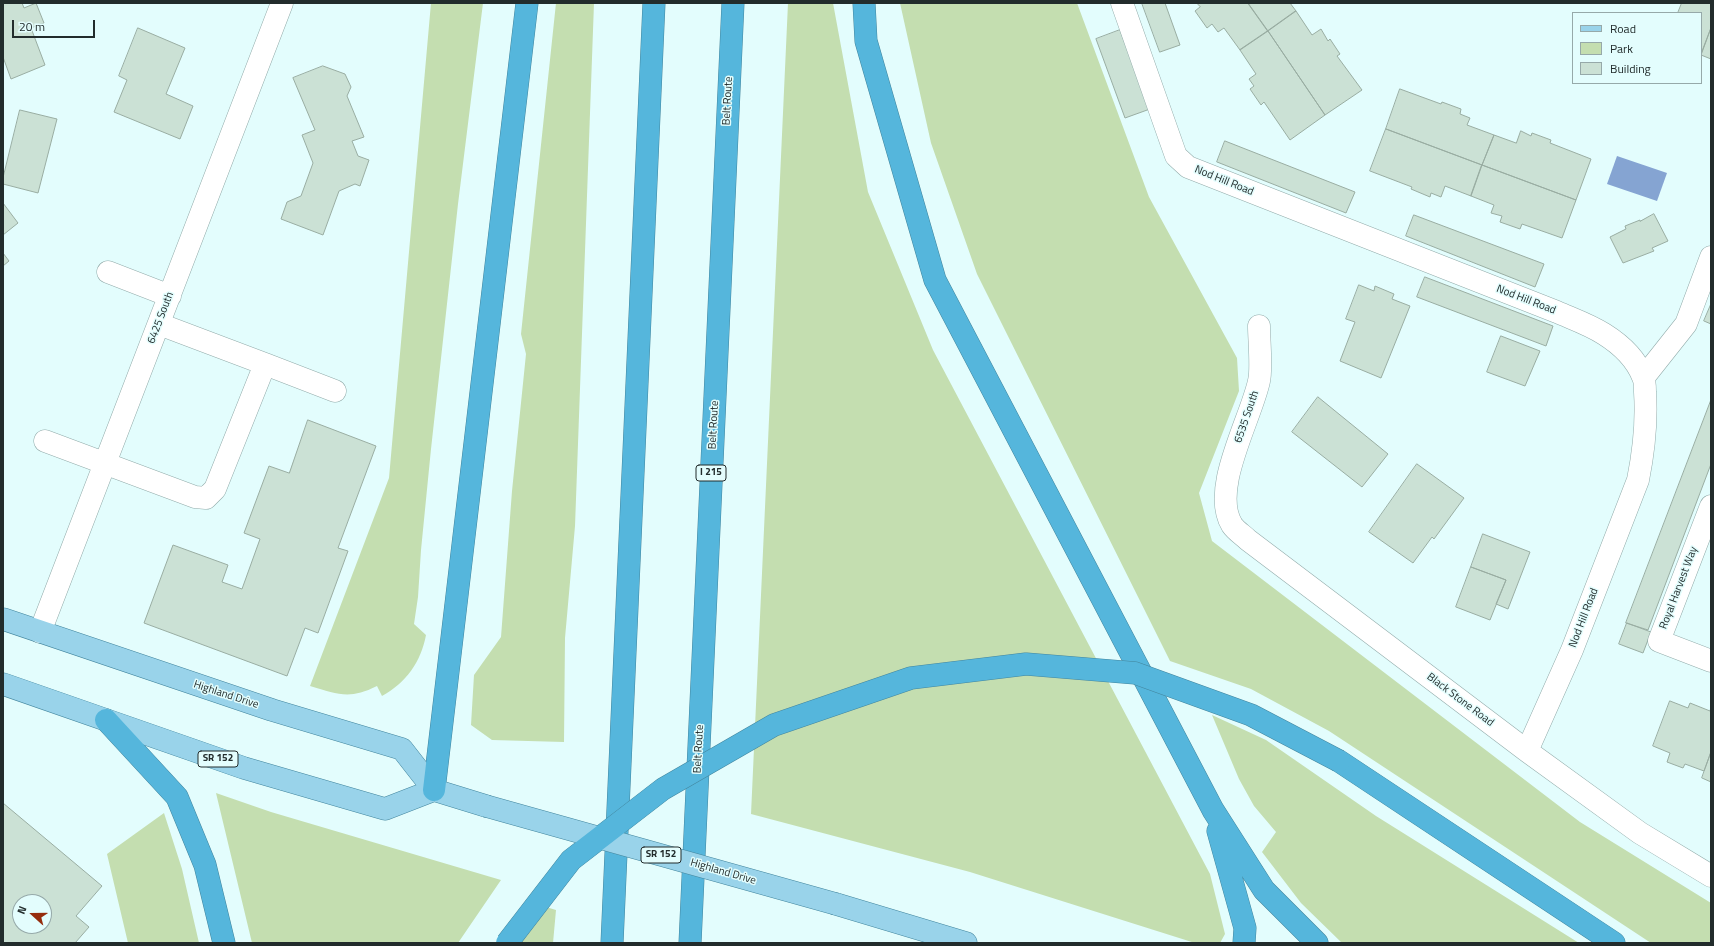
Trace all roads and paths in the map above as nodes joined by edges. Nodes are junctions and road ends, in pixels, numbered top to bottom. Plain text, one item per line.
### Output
1 (282, 3) edge
2 (527, 3) edge
3 (654, 3) edge
4 (733, 3) edge
5 (864, 3) edge
6 (1122, 3) edge
7 (1711, 257) edge
8 (108, 272) dead end
9 (170, 296) junction
10 (159, 324) junction
11 (1259, 326) dead end
12 (265, 364) junction
13 (1644, 377) junction
14 (336, 391) dead end
15 (45, 442) dead end
16 (105, 463) junction
17 (1711, 506) edge
18 (1226, 507) joint
19 (3, 619) edge
20 (40, 632) junction
21 (1711, 661) edge
22 (3, 684) edge
23 (106, 720) junction
24 (1527, 751) junction
25 (434, 790) junction
26 (1213, 810) junction
27 (1711, 876) edge
28 (224, 943) edge
29 (507, 943) edge
30 (612, 943) edge
31 (690, 943) edge
32 (966, 943) edge
33 (1244, 943) edge
34 (1317, 943) edge
35 (1614, 943) edge

1 - 9 street, 6425 South
2 - 25 highway
3 - 30 highway
4 - 31 highway, Belt Route / I 215
5 - 26 highway
6 - 13 street, Nod Hill Road
7 - 13 street
8 - 9 street
9 - 10 street, 6425 South
10 - 12 street
10 - 16 street, 6425 South
11 - 18 street, 6535 South
12 - 14 street
12 - 16 street
13 - 24 street, Nod Hill Road
15 - 16 street
16 - 20 street, 6425 South
17 - 21 street, Royal Harvest Way
18 - 24 street, Black Stone Road
19 - 20 main road, Highland Drive
20 - 25 main road, Highland Drive
22 - 23 main road, SR 152
23 - 25 main road, SR 152
23 - 28 highway
24 - 27 street, Black Stone Road
25 - 32 main road, Highland Drive / SR 152, bridge
26 - 33 highway
26 - 34 highway
29 - 35 highway, bridge

